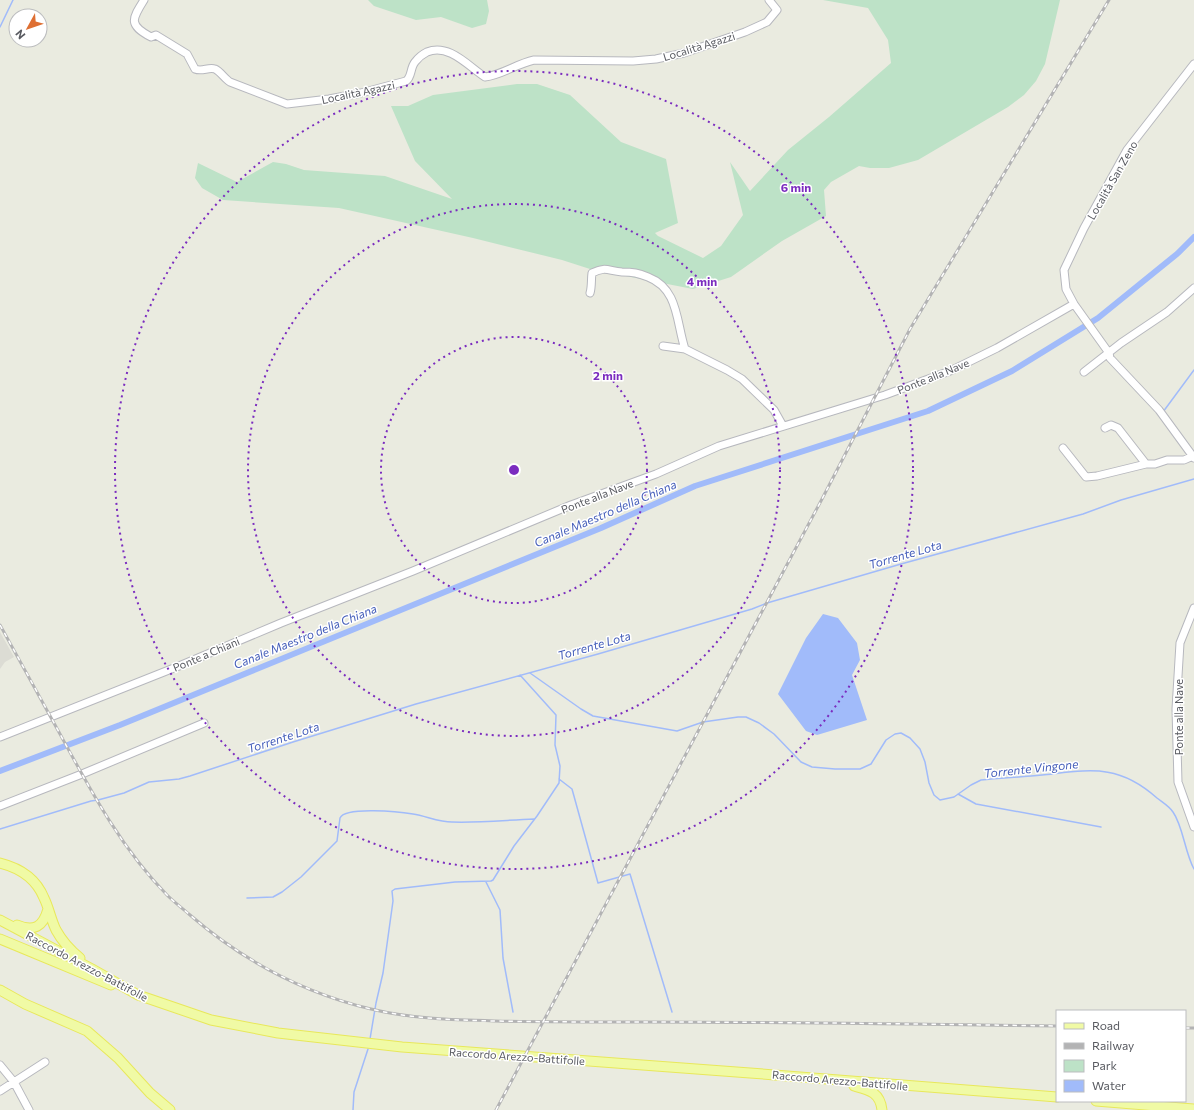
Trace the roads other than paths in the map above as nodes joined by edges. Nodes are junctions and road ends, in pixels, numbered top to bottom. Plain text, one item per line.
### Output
1 (144, 0) edge
2 (769, 0) edge
3 (1194, 64) edge
4 (1194, 288) edge
5 (590, 292) dead end
6 (1075, 306) junction
7 (663, 346) dead end
8 (685, 349) junction
9 (1109, 353) junction
10 (1084, 372) dead end
11 (783, 426) junction
12 (1105, 428) dead end
13 (1063, 448) dead end
14 (1194, 457) edge
15 (1146, 464) junction
16 (413, 571) joint
17 (1194, 608) edge
18 (204, 723) dead end
19 (0, 737) edge
20 (0, 806) edge
21 (1194, 828) edge
22 (0, 863) edge
23 (48, 909) junction
24 (0, 920) edge
25 (0, 939) edge
26 (92, 969) junction
27 (0, 990) edge
28 (138, 995) junction
29 (45, 1062) dead end
30 (0, 1066) edge
31 (837, 1080) junction
32 (14, 1082) junction
33 (0, 1091) edge
34 (1056, 1097) edge
35 (1108, 1102) edge
36 (1194, 1109) edge
37 (29, 1110) edge
38 (170, 1110) edge
39 (882, 1110) edge

1 - 2 street, Località Agazzi
3 - 6 street, Località San Zeno
4 - 9 street
5 - 8 street
6 - 9 street, Località San Zeno
6 - 11 street, Ponte alla Nave
7 - 8 street
8 - 11 street
9 - 10 street
9 - 14 street
11 - 16 street, Ponte alla Nave
12 - 15 street
13 - 15 street
14 - 15 street
16 - 19 street, Ponte a Chiani
17 - 21 street, Ponte alla Nave
18 - 20 street
22 - 23 main road
23 - 24 main road
23 - 26 main road
24 - 26 main road, Raccordo Arezzo-Battifolle
25 - 28 main road
26 - 28 main road, Raccordo Arezzo-Battifolle
27 - 38 main road
28 - 31 main road, Raccordo Arezzo-Battifolle
29 - 32 street
30 - 32 street
31 - 34 main road, Raccordo Arezzo-Battifolle
31 - 39 main road
32 - 33 street
32 - 37 street
35 - 36 main road

